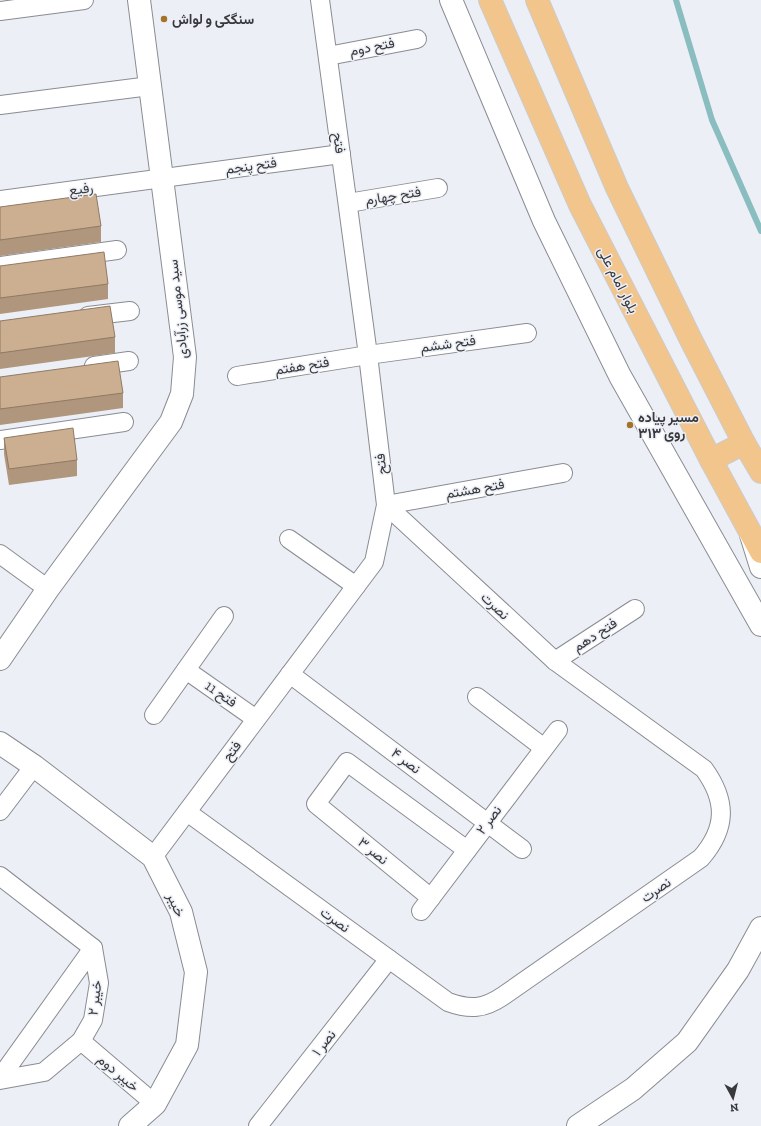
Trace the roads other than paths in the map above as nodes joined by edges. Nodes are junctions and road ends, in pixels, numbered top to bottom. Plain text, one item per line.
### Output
1 (84, 0) edge
2 (139, 0) edge
3 (320, 0) edge
4 (490, 0) edge
5 (538, 0) edge
6 (455, 4) edge
7 (0, 11) edge
8 (417, 39) dead end
9 (328, 56) junction
10 (150, 86) junction
11 (0, 105) edge
12 (341, 154) junction
13 (162, 178) junction
14 (438, 188) dead end
15 (0, 200) edge
16 (348, 203) junction
17 (117, 250) dead end
18 (0, 266) edge
19 (130, 311) dead end
20 (69, 318) edge
21 (527, 333) dead end
22 (368, 355) junction
23 (129, 361) dead end
24 (76, 368) edge
25 (236, 376) dead end
26 (124, 422) dead end
27 (0, 440) edge
28 (744, 443) junction
29 (711, 460) junction
30 (761, 472) edge
31 (563, 473) dead end
32 (386, 505) junction
33 (750, 532) junction
34 (289, 539) dead end
35 (761, 552) edge
36 (0, 554) edge
37 (761, 567) edge
38 (356, 586) junction
39 (48, 589) junction
40 (635, 609) dead end
41 (224, 616) dead end
42 (761, 625) edge
43 (0, 659) edge
44 (554, 661) junction
45 (186, 670) junction
46 (290, 674) junction
47 (477, 697) dead end
48 (154, 715) dead end
49 (256, 719) junction
50 (558, 730) dead end
51 (0, 742) edge
52 (544, 748) junction
53 (34, 766) junction
54 (0, 810) edge
55 (186, 812) junction
56 (488, 823) junction
57 (522, 849) dead end
58 (467, 850) junction
59 (153, 857) junction
60 (0, 876) edge
61 (426, 904) joint
62 (761, 928) edge
63 (93, 948) junction
64 (389, 959) junction
65 (81, 1041) junction
66 (0, 1079) edge
67 (155, 1104) junction
68 (130, 1126) edge
69 (258, 1126) edge
70 (578, 1126) edge

1 - 7 street
2 - 10 street, سید موسی زرآبادی
3 - 9 street, فتح
4 - 29 main road, بلوار امام علی
5 - 28 main road
6 - 42 street
8 - 9 street, فتح دوم
9 - 12 street, فتح
10 - 11 street
10 - 13 street, سید موسی زرآبادی
12 - 13 street, فتح پنجم
12 - 16 street, فتح
13 - 15 street, رفیع
13 - 39 street, سید موسی زرآبادی
14 - 16 street, فتح چهارم
16 - 22 street, فتح
17 - 18 street
19 - 20 street
21 - 22 street, فتح ششم
22 - 25 street, فتح هفتم
22 - 32 street, فتح
23 - 24 street
26 - 27 street
28 - 29 main road
28 - 30 main road
29 - 33 main road, بلوار امام علی
31 - 32 street, فتح هشتم
32 - 38 street, فتح
32 - 44 street, نصرت
33 - 35 main road, بلوار امام علی
33 - 37 street
34 - 38 street
36 - 39 street
38 - 46 street, فتح
39 - 43 street, سید موسی زرآبادی
40 - 44 street, فتح دهم
41 - 45 street
44 - 64 street, نصرت
45 - 48 street
45 - 49 street, فتح 11
46 - 49 street, فتح
46 - 56 street, نصر ۴
47 - 52 street
49 - 55 street, فتح
50 - 52 street, نصر ۲
51 - 53 street, خیبر
52 - 56 street, نصر ۲
53 - 54 street
53 - 59 street, خیبر
55 - 59 street, فتح
55 - 64 street, نصرت
56 - 57 street, نصر ۴
56 - 58 street, نصر ۲
58 - 61 street, نصر ۲
58 - 61 street, نصر ۳
59 - 67 street, خیبر
60 - 63 street
62 - 70 street
63 - 65 street, خیبر ۲
63 - 66 street, خیبر ۲
64 - 69 street, ۱ نصر
65 - 66 street, خیبر ۲
65 - 67 street, خیبر دوم
67 - 68 street, خیبر

